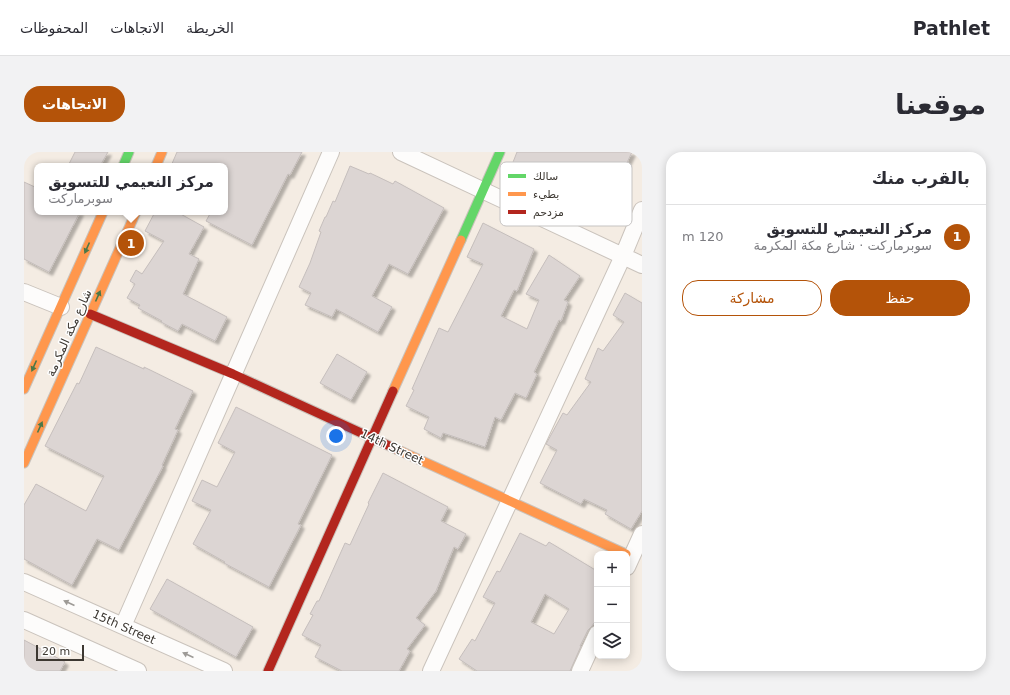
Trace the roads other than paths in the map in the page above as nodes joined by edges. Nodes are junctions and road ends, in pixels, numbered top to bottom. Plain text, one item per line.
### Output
1 (129, 152) edge
2 (162, 152) edge
3 (331, 152) edge
4 (401, 152) edge
5 (500, 152) edge
6 (124, 163) edge
7 (157, 163) edge
8 (483, 191) junction
9 (500, 199) edge
10 (642, 210) edge
11 (102, 215) edge
12 (135, 215) edge
13 (558, 226) edge
14 (622, 256) junction
15 (642, 265) edge
16 (24, 292) edge
17 (61, 307) junction
18 (90, 314) junction
19 (233, 374) junction
20 (24, 389) edge
21 (372, 438) junction
22 (24, 463) edge
23 (510, 501) junction
24 (642, 534) edge
25 (614, 551) edge
26 (630, 555) edge
27 (24, 582) edge
28 (24, 620) edge
29 (123, 626) junction
30 (594, 641) edge
31 (106, 664) edge
32 (138, 671) edge
33 (224, 671) edge
34 (268, 671) edge
35 (431, 671) edge
36 (580, 671) edge

1 - 6 street
2 - 7 street
3 - 19 street
4 - 8 street
5 - 8 street
8 - 9 street
8 - 21 street
10 - 14 street
11 -> 17 street, شارع مكة المكرمة
18 -> 12 street, شارع مكة المكرمة
13 - 14 street
14 - 15 street
14 - 23 street
16 - 17 street
17 -> 20 street, شارع مكة المكرمة
18 - 19 street, 14th Street
22 -> 18 street, شارع مكة المكرمة
19 - 21 street, 14th Street
19 - 29 street
21 - 23 street, 14th Street
21 - 34 street
23 - 25 street, 14th Street
23 - 35 street
24 - 26 street
29 -> 27 street, 15th Street
28 - 31 street
33 -> 29 street, 15th Street
30 - 36 street
31 - 32 street

